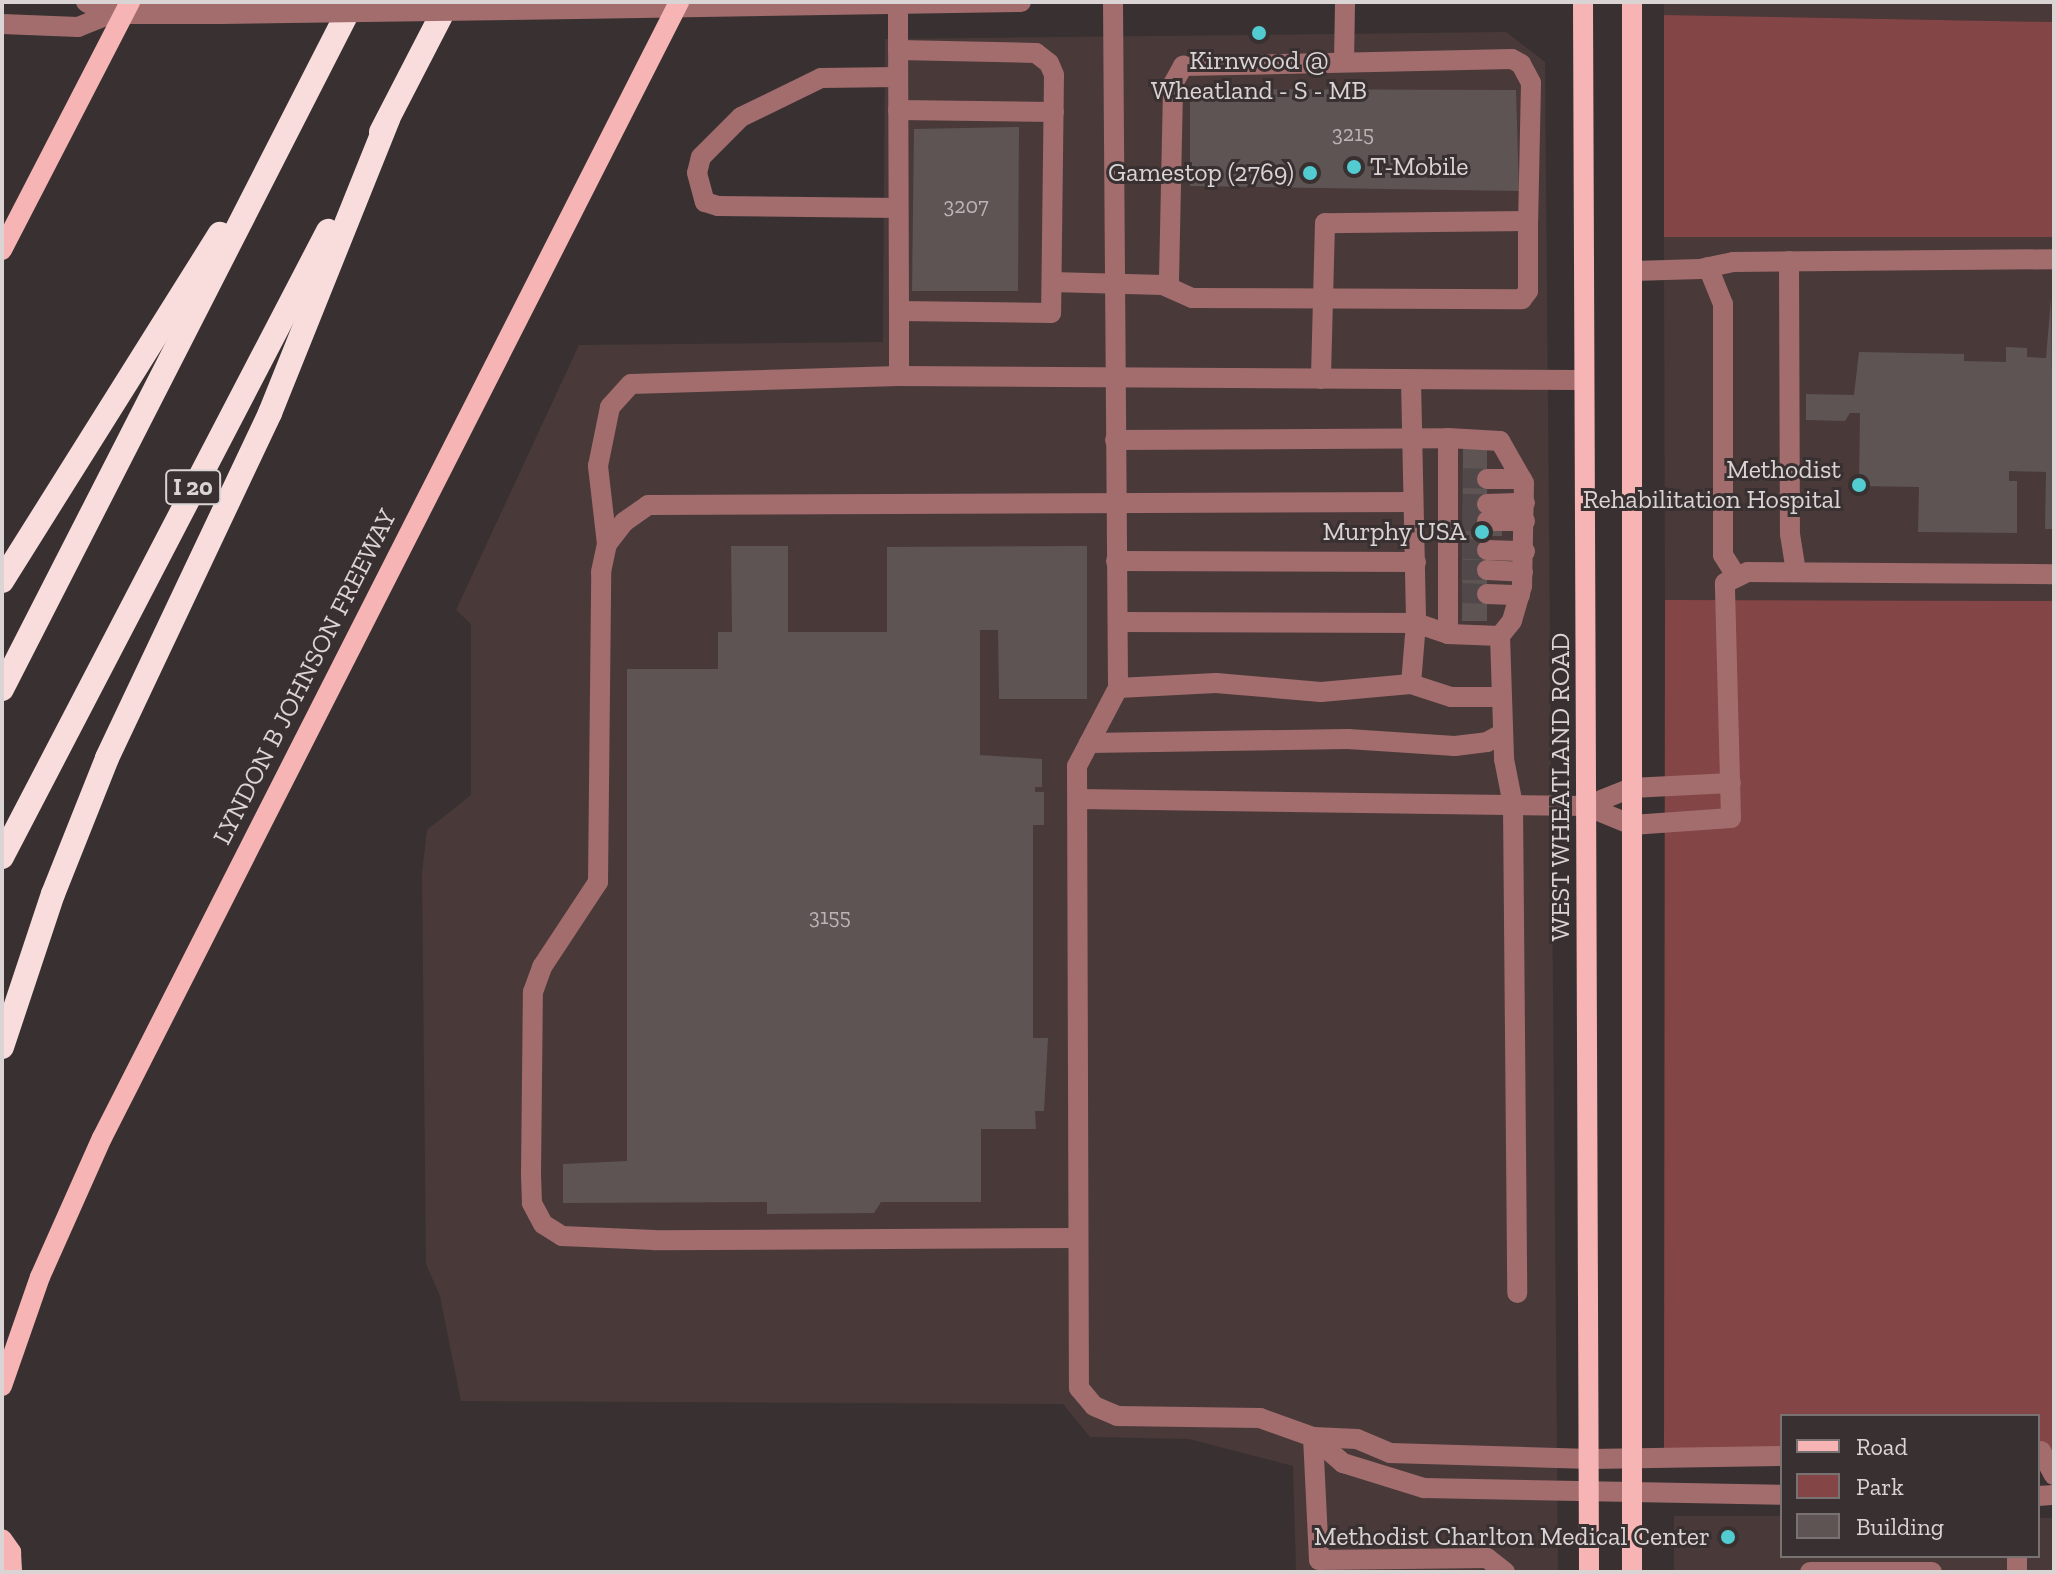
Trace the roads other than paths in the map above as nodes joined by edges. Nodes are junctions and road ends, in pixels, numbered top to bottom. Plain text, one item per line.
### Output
1 (86, 2) edge
2 (353, 2) edge
3 (448, 2) edge
4 (1021, 2) edge
5 (1113, 2) edge
6 (1345, 2) edge
7 (1583, 2) edge
8 (1632, 2) edge
9 (898, 3) edge
10 (761, 4) edge
11 (677, 5) edge
12 (121, 10) edge
13 (2, 24) edge
14 (898, 50) junction
15 (1344, 61) junction
16 (898, 77) junction
17 (898, 110) junction
18 (1054, 112) junction
19 (388, 119) junction
20 (293, 121) junction
21 (898, 208) junction
22 (1528, 221) junction
23 (2, 250) edge
24 (2054, 259) edge
25 (1789, 261) junction
26 (1708, 267) junction
27 (1633, 271) junction
28 (1052, 282) junction
29 (1163, 285) junction
30 (1114, 286) junction
31 (1323, 298) junction
32 (899, 311) junction
33 (899, 376) junction
34 (1115, 379) junction
35 (1321, 379) junction
36 (1411, 380) junction
37 (1583, 380) junction
38 (1448, 438) junction
39 (1412, 439) junction
40 (1115, 440) junction
41 (1487, 479) tunnel mouth
42 (1522, 479) junction
43 (1413, 502) junction
44 (1116, 506) junction
45 (1487, 512) tunnel mouth
46 (1525, 512) junction
47 (607, 544) junction
48 (1487, 560) tunnel mouth
49 (1116, 561) junction
50 (1524, 561) junction
51 (1416, 562) junction
52 (1796, 572) junction
53 (2054, 574) edge
54 (1737, 577) junction
55 (2, 581) edge
56 (1487, 594) tunnel mouth
57 (1520, 595) junction
58 (1118, 622) junction
59 (1416, 623) junction
60 (1448, 634) junction
61 (1500, 636) junction
62 (1411, 684) junction
63 (1118, 688) junction
64 (2, 689) edge
65 (1500, 697) junction
66 (1503, 733) junction
67 (1089, 743) junction
68 (1731, 783) junction
69 (1631, 788) junction
70 (1078, 799) junction
71 (1513, 805) junction
72 (1586, 806) junction
73 (1632, 825) junction
74 (2, 857) edge
75 (2, 1047) edge
76 (1078, 1238) junction
77 (1517, 1293) dead end
78 (2, 1386) edge
79 (1313, 1437) junction
80 (2043, 1452) edge
81 (1780, 1456) edge
82 (1590, 1459) junction
83 (1633, 1459) junction
84 (2054, 1475) edge
85 (1589, 1493) junction
86 (1632, 1493) junction
87 (1780, 1495) edge
88 (2, 1539) edge
89 (1319, 1566) edge
90 (1377, 1566) edge
91 (12, 1572) edge
92 (1505, 1572) edge
93 (1589, 1572) edge
94 (1632, 1572) edge
95 (1810, 1572) edge
96 (1932, 1572) edge

1 - 12 street
2 - 20 highway
3 - 19 highway, I 20
4 - 9 street
5 - 30 street
6 - 15 street
7 - 37 main road, WEST WHEATLAND ROAD
8 - 27 main road
9 - 10 street
9 - 14 street
10 - 11 street
11 - 12 street, bridge
11 - 78 main road, LYNDON B JOHNSON FREEWAY
12 - 13 street
12 - 23 main road
14 - 16 street
14 - 18 street
15 - 22 street
15 - 29 street
16 - 17 street
16 - 21 street
17 - 18 street
17 - 21 street
18 - 28 street
19 - 74 highway, I 20
19 - 75 highway
20 - 55 highway
20 - 64 highway
21 - 32 street
22 - 31 street
22 - 31 street
24 - 25 street
25 - 26 street
25 - 52 street
26 - 27 street
26 - 54 street
27 - 69 main road
28 - 30 street
28 - 32 street
29 - 30 street
29 - 31 street
30 - 34 street
31 - 35 street
32 - 33 street
33 - 34 street
33 - 47 street
34 - 35 street
34 - 40 street
35 - 36 street
36 - 37 street
36 - 39 street
37 - 72 main road, WEST WHEATLAND ROAD
38 - 39 street
38 - 42 street
38 - 60 street
39 - 40 street
39 - 43 street
40 - 44 street
41 - 42 street
42 - 46 street
43 - 44 street
43 - 51 street
44 - 47 street
44 - 49 street
45 - 46 street
46 - 50 street
47 - 76 street
48 - 50 street
49 - 51 street
49 - 58 street
50 - 57 street
51 - 59 street
52 - 53 street
52 - 54 street
54 - 68 street
56 - 57 street
57 - 61 street
58 - 59 street
58 - 63 street
59 - 60 street
59 - 62 street
60 - 61 street
61 - 65 street
62 - 63 street
62 - 65 street
63 - 67 street
65 - 66 street
66 - 67 street
66 - 71 street
67 - 70 street
68 - 69 street
68 - 73 street
69 - 72 street
69 - 73 main road
70 - 71 street
70 - 76 street
71 - 72 street
71 - 77 street
72 - 73 street
72 - 82 main road, WEST WHEATLAND ROAD
73 - 83 main road
76 - 79 street
79 - 82 street
79 - 85 street
79 - 89 street
80 - 84 street
81 - 83 street
82 - 83 street
82 - 85 main road, WEST WHEATLAND ROAD
83 - 86 main road
85 - 86 street
85 - 93 main road, WEST WHEATLAND ROAD
86 - 87 street
86 - 94 main road
88 - 91 main road
89 - 90 street
90 - 92 street
95 - 96 street

